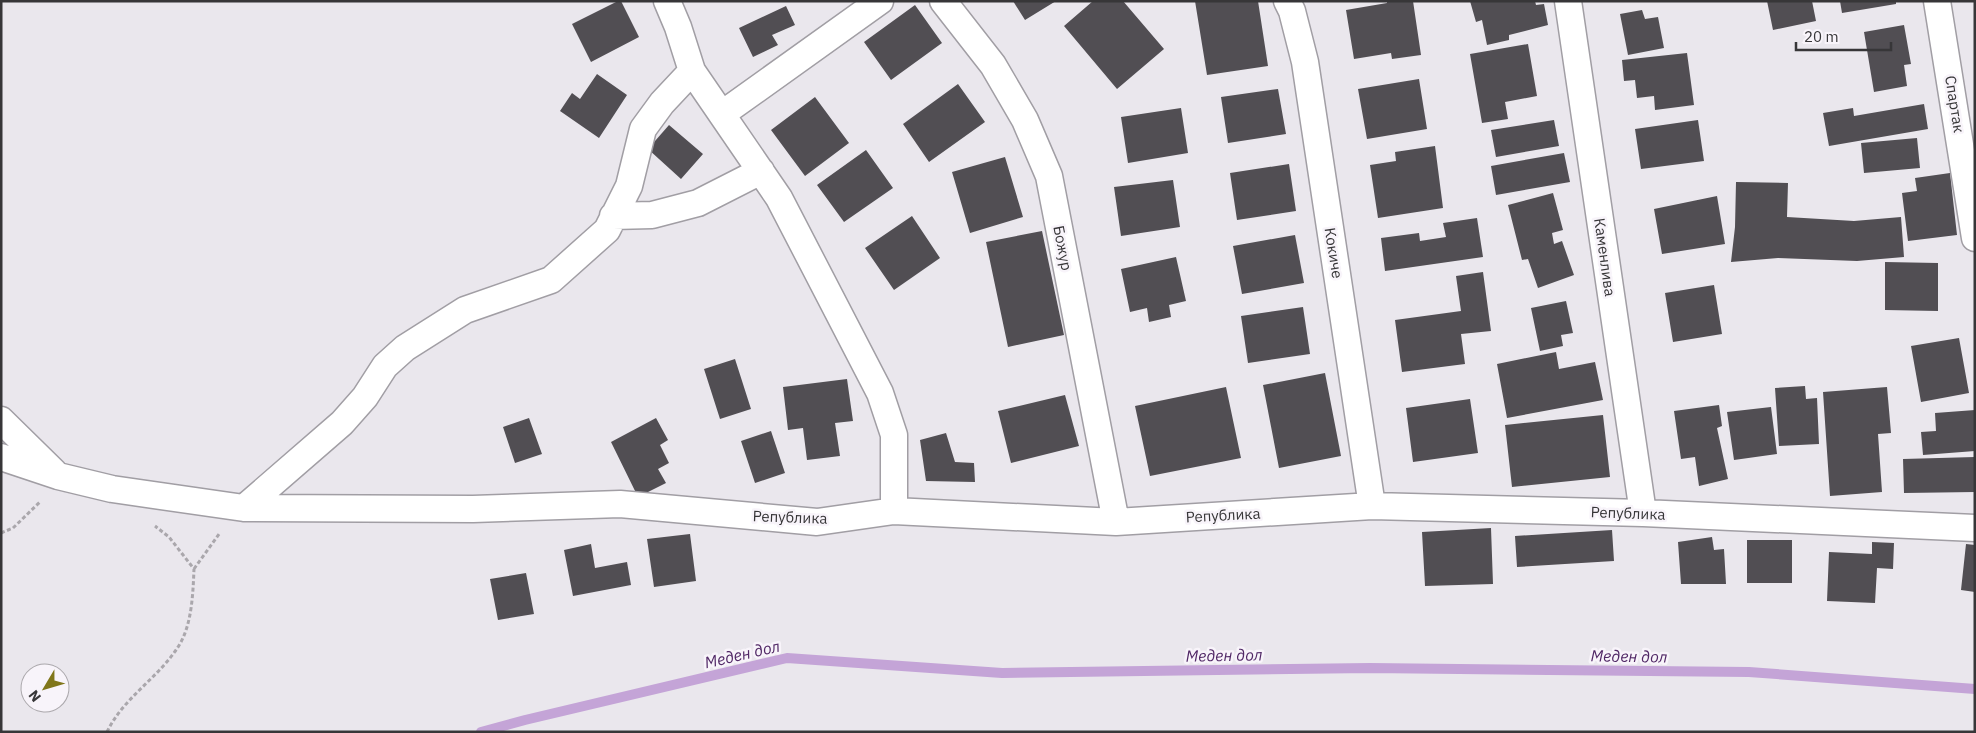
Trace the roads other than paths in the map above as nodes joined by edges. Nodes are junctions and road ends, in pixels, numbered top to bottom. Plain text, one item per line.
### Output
1 (667, 1) edge
2 (880, 1) edge
3 (943, 1) edge
4 (1287, 1) edge
5 (1568, 1) edge
6 (1938, 1) edge
7 (692, 71) junction
8 (722, 114) junction
9 (761, 171) junction
10 (613, 216) junction
11 (1975, 238) edge
12 (1, 420) edge
13 (1, 457) edge
14 (58, 476) junction
15 (1372, 506) junction
16 (244, 508) junction
17 (894, 511) junction
18 (1643, 513) junction
19 (1116, 522) junction
20 (1975, 528) edge

1 - 7 street
2 - 8 street
3 - 19 street, Божур
4 - 15 street, Кокиче
5 - 18 street, Каменлива
6 - 11 street, Спартак
7 - 8 street
7 - 10 street
8 - 9 street
9 - 10 street
9 - 17 street
10 - 16 street
12 - 14 street
13 - 14 street, Република
14 - 16 street, Република
15 - 18 street, Република
15 - 19 street, Република
16 - 17 street, Република
17 - 19 street, Република
18 - 20 street, Република

